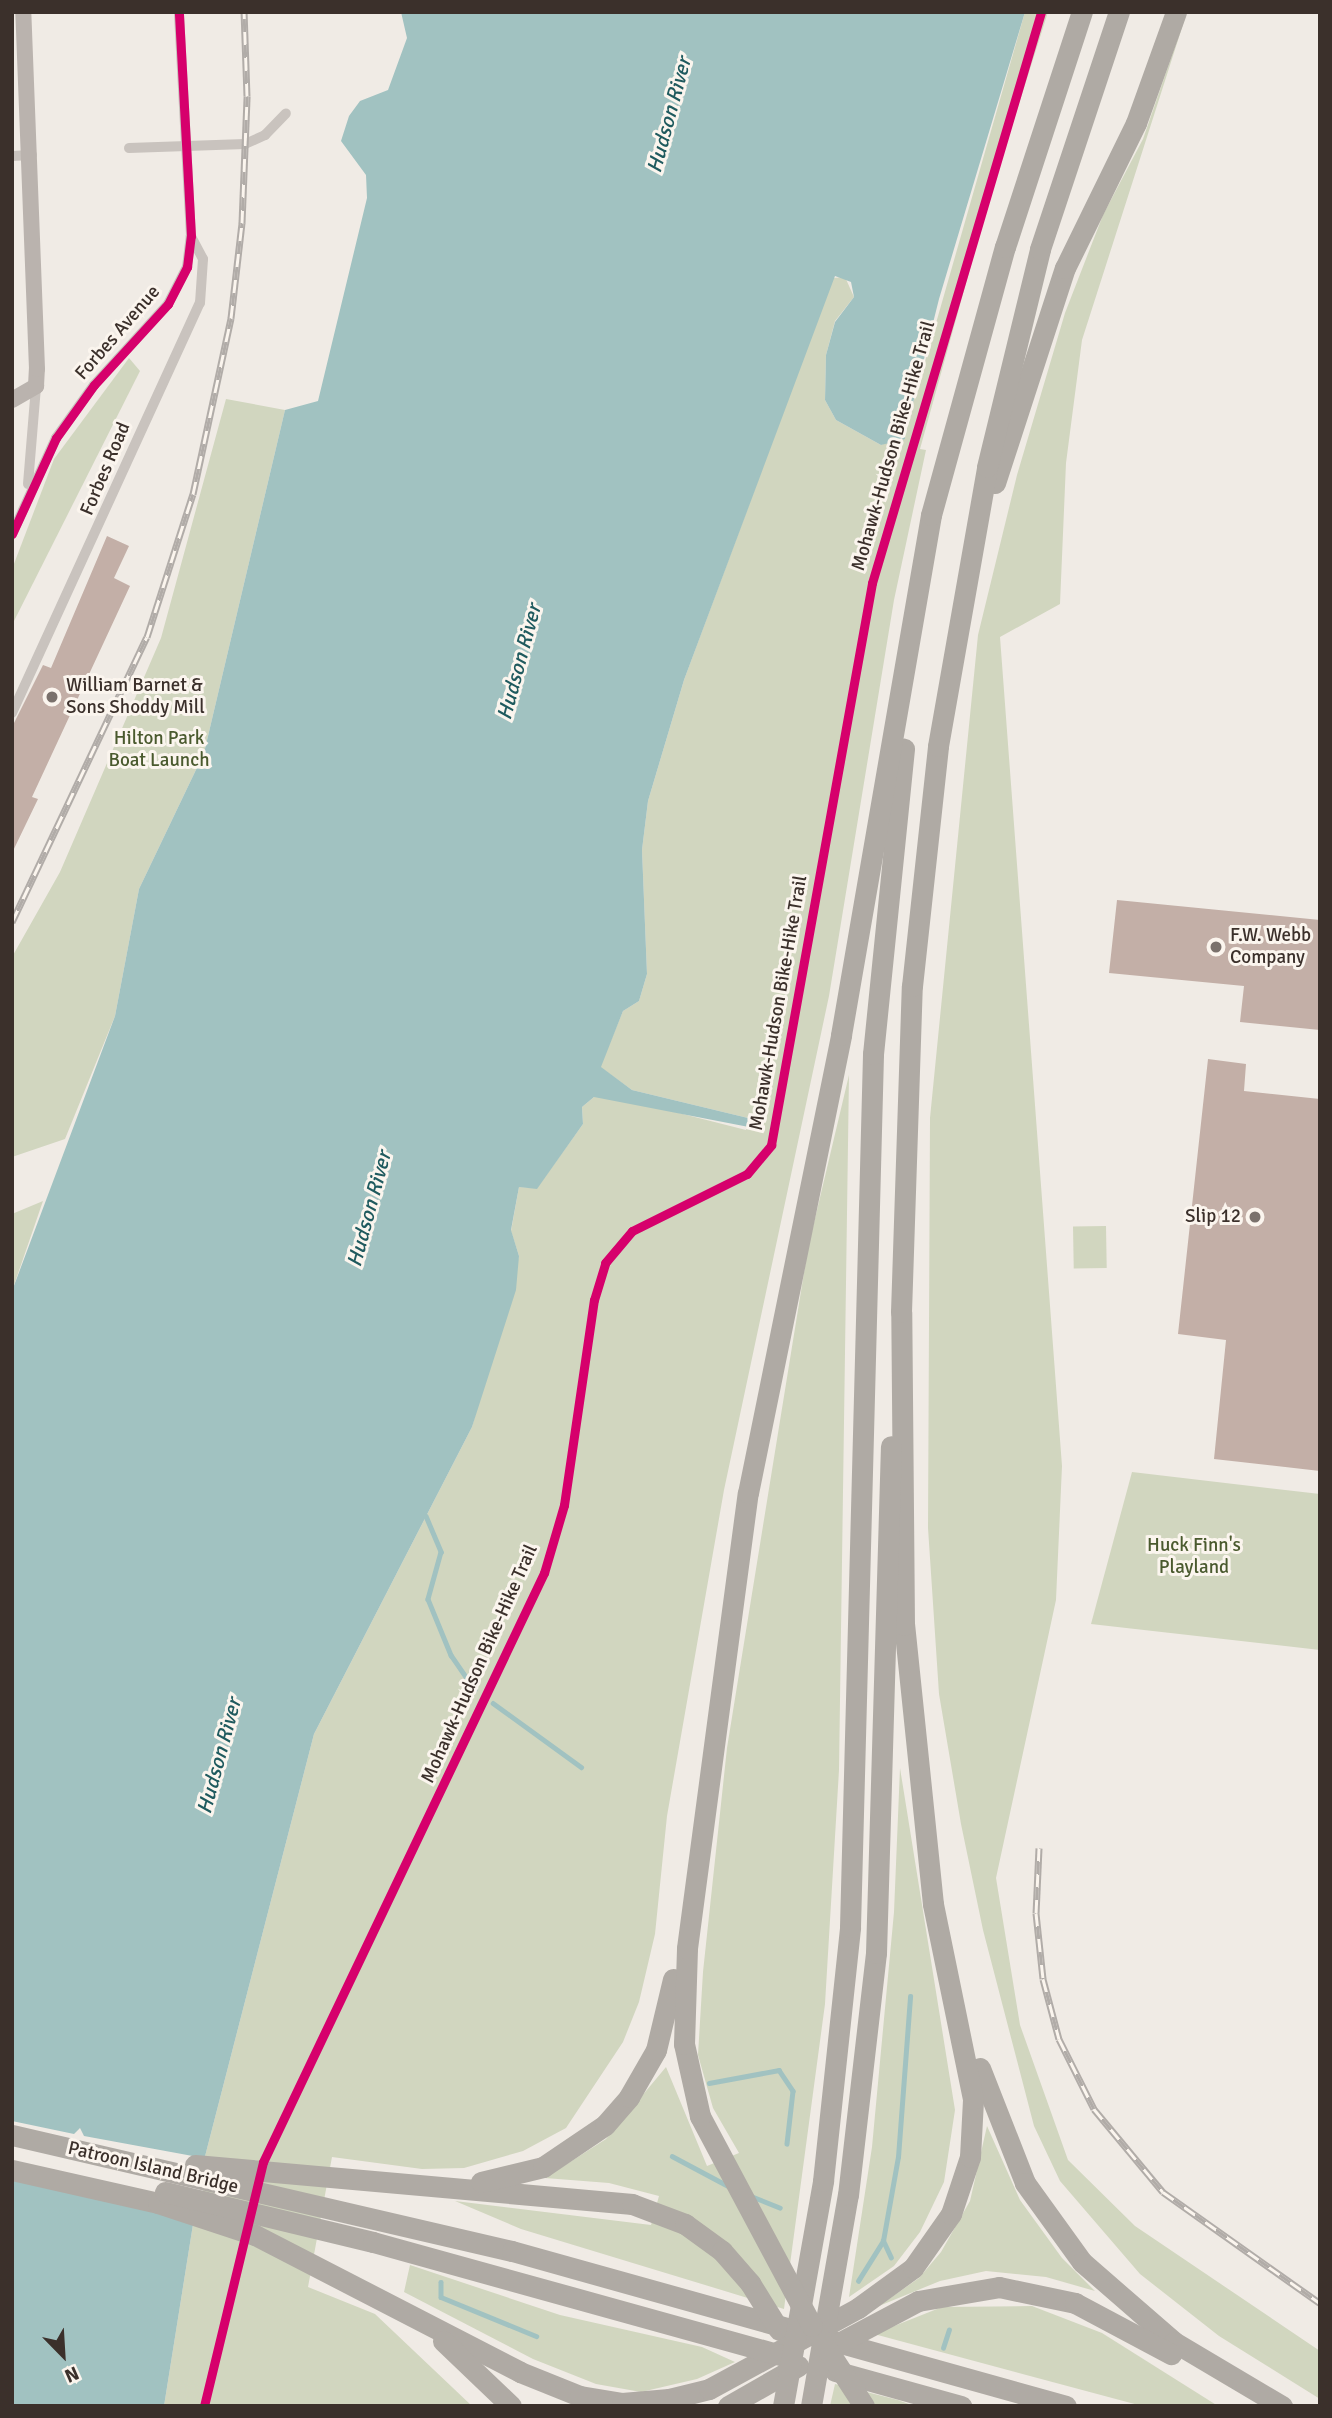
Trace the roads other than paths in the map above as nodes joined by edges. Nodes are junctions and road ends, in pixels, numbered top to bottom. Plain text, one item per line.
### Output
1 (23, 12) edge
2 (179, 12) edge
3 (1082, 12) edge
4 (1119, 12) edge
5 (1176, 12) edge
6 (286, 113) dead end
7 (186, 147) junction
8 (129, 148) dead end
9 (32, 155) junction
10 (12, 156) edge
11 (191, 236) junction
12 (967, 385) junction
13 (36, 386) junction
14 (12, 400) edge
15 (28, 491) junction
16 (12, 534) edge
17 (971, 547) junction
18 (12, 713) edge
19 (901, 1312) junction
20 (702, 1829) junction
21 (926, 1842) junction
22 (12, 2135) edge
23 (75, 2149) junction
24 (12, 2159) edge
25 (12, 2170) edge
26 (425, 2185) junction
27 (396, 2307) junction
28 (1259, 2392) junction
29 (728, 2405) edge
30 (511, 2406) edge
31 (783, 2406) edge
32 (811, 2406) edge
33 (822, 2406) edge
34 (864, 2406) edge
35 (961, 2406) edge
36 (1066, 2406) edge
37 (1282, 2406) edge

1 - 9 street
2 - 7 street, Forbes Avenue
3 - 12 highway
4 - 17 highway
5 - 17 highway
6 - 7 street
7 - 8 street
7 - 11 street, Forbes Avenue
9 - 10 street
9 - 13 street
11 - 15 street, Forbes Avenue
11 - 18 street, Forbes Road
12 - 20 highway
12 - 31 highway
13 - 14 street
13 - 15 street
15 - 16 street, Forbes Avenue
17 - 19 highway
19 - 21 highway
19 - 32 highway
20 - 26 highway
20 - 34 highway
21 - 27 highway
21 - 28 highway
22 - 23 highway, Patroon Island Bridge
23 - 26 highway
23 - 36 highway, Patroon Island Bridge
24 - 35 highway, Patroon Island Bridge
25 - 27 highway
26 - 33 highway
27 - 30 highway
28 - 29 highway
28 - 37 highway

